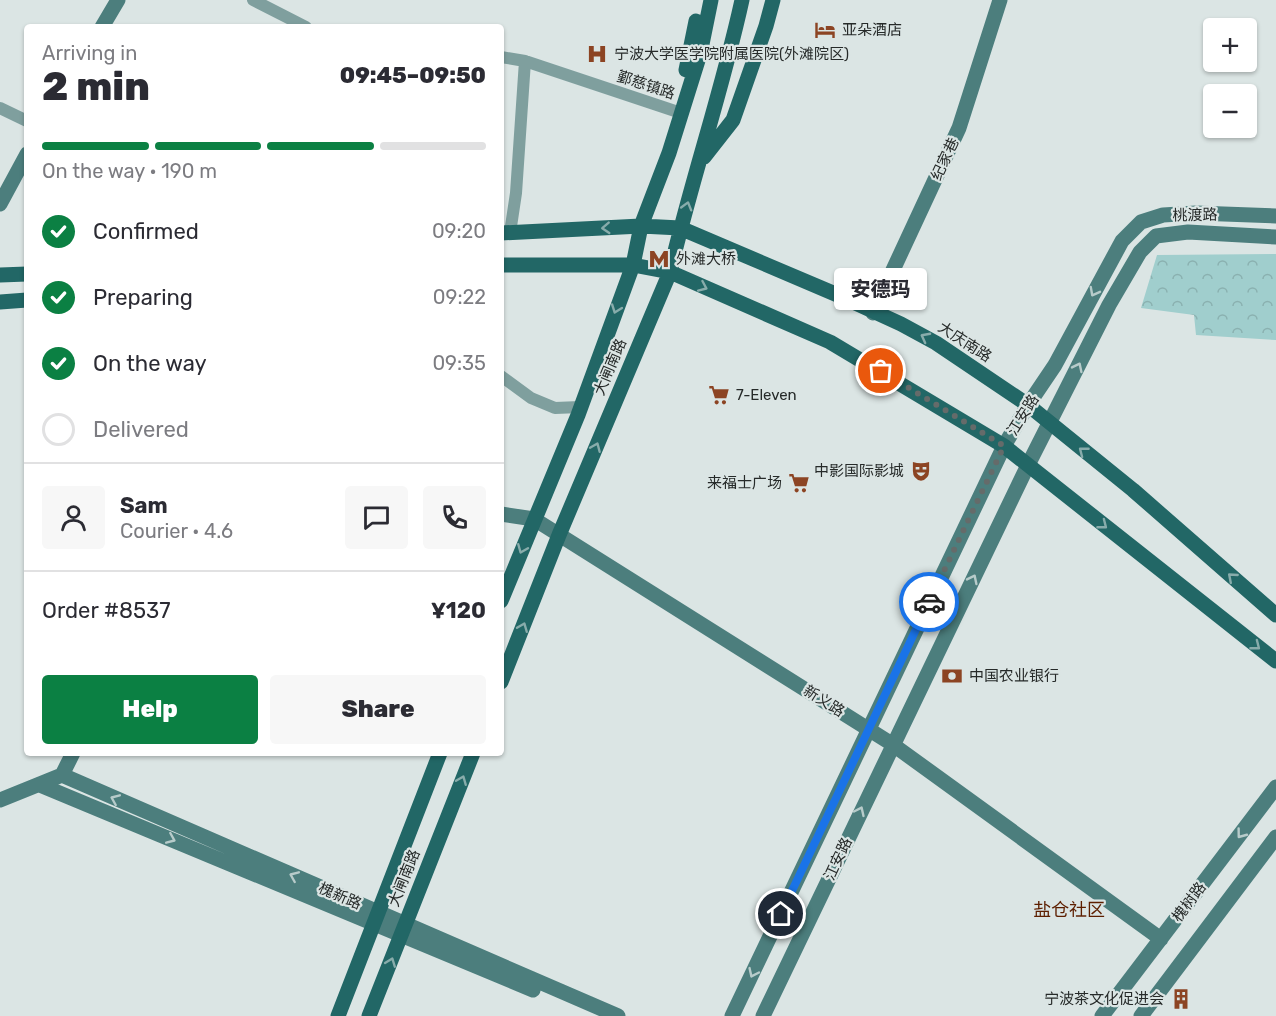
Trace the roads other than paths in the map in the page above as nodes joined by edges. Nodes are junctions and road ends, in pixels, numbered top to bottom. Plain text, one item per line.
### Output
1 (118, 0) edge
2 (253, 0) edge
3 (701, 0) edge
4 (711, 0) edge
5 (742, 0) edge
6 (773, 0) edge
7 (1000, 0) edge
8 (104, 24) edge
9 (300, 24) edge
10 (504, 58) edge
11 (525, 61) junction
12 (0, 108) edge
13 (678, 112) junction
14 (24, 120) edge
15 (669, 153) junction
16 (24, 160) edge
17 (698, 164) junction
18 (0, 204) edge
19 (1276, 216) edge
20 (641, 226) junction
21 (680, 228) junction
22 (505, 233) edge
23 (1276, 237) edge
24 (1122, 241) joint
25 (1140, 252) joint
26 (504, 265) edge
27 (633, 265) junction
28 (670, 272) junction
29 (24, 274) edge
30 (0, 275) edge
31 (24, 300) edge
32 (0, 302) edge
33 (873, 313) junction
34 (504, 378) edge
35 (1028, 405) junction
36 (580, 407) junction
37 (1050, 424) junction
38 (1004, 446) junction
39 (1028, 465) junction
40 (504, 514) edge
41 (534, 519) junction
42 (559, 535) junction
43 (504, 594) edge
44 (1276, 615) edge
45 (1276, 662) edge
46 (504, 674) edge
47 (868, 729) junction
48 (892, 744) junction
49 (72, 756) edge
50 (439, 756) edge
51 (472, 756) edge
52 (62, 776) junction
53 (40, 784) junction
54 (1276, 787) edge
55 (0, 800) edge
56 (1276, 837) edge
57 (375, 918) junction
58 (403, 930) junction
59 (1161, 939) junction
60 (338, 1016) edge
61 (369, 1016) edge
62 (594, 1016) edge
63 (618, 1016) edge
64 (732, 1016) edge
65 (763, 1016) edge
66 (1102, 1016) edge
67 (1141, 1016) edge

1 - 8 street
2 - 9 street
3 - 13 main road
4 - 15 main road, 大闸南路
5 - 17 main road, 大闸南路
6 - 17 main road
7 - 33 street, 纪家巷
10 - 11 street, 鄞慈镇路
11 - 13 street, 鄞慈镇路
11 - 22 street
12 - 14 street
13 - 15 main road
15 - 20 main road, 大闸南路
16 - 18 street
21 -> 17 main road, 大闸南路
19 - 24 street, 桃渡路
20 - 21 main road, 大庆南路
20 -> 22 main road, 大庆南路
20 - 27 main road, 大闸南路
21 - 28 main road, 大闸南路
21 - 33 main road, 大庆南路
23 - 25 street, 桃渡路
24 -> 35 street, 江安路
37 -> 25 street, 江安路
26 - 27 main road
27 - 28 main road
27 -> 36 main road, 大闸南路
28 -> 38 main road
42 -> 28 main road, 大闸南路
29 - 30 main road
31 - 32 main road
35 -> 33 main road, 大庆南路
34 - 36 street
35 - 37 main road, 大庆南路
35 - 38 street, 江安路
36 - 41 main road, 大闸南路
37 - 39 street, 江安路
44 -> 37 main road, 大庆南路
38 - 39 main road
38 - 47 street, 江安路
39 -> 45 main road
48 -> 39 street, 江安路
40 - 41 street, 新义路
41 - 42 street, 新义路
41 -> 43 main road, 大闸南路
46 -> 42 main road, 大闸南路
42 - 47 street, 新义路
47 - 48 street, 新义路
47 -> 64 street, 江安路
48 - 59 street, 新义路
65 -> 48 street, 江安路
49 - 52 street
50 - 57 main road, 大闸南路
58 -> 51 main road, 大闸南路
52 - 53 street
57 -> 52 street, 槐新路
53 - 55 street
53 -> 57 street, 槐新路
54 -> 59 street, 槐树路
56 - 67 street, 槐树路
57 - 58 street, 槐新路
57 - 60 main road, 大闸南路
61 -> 58 main road, 大闸南路
58 - 62 street, 槐新路
58 - 63 street, 槐新路
59 - 66 street, 槐树路

